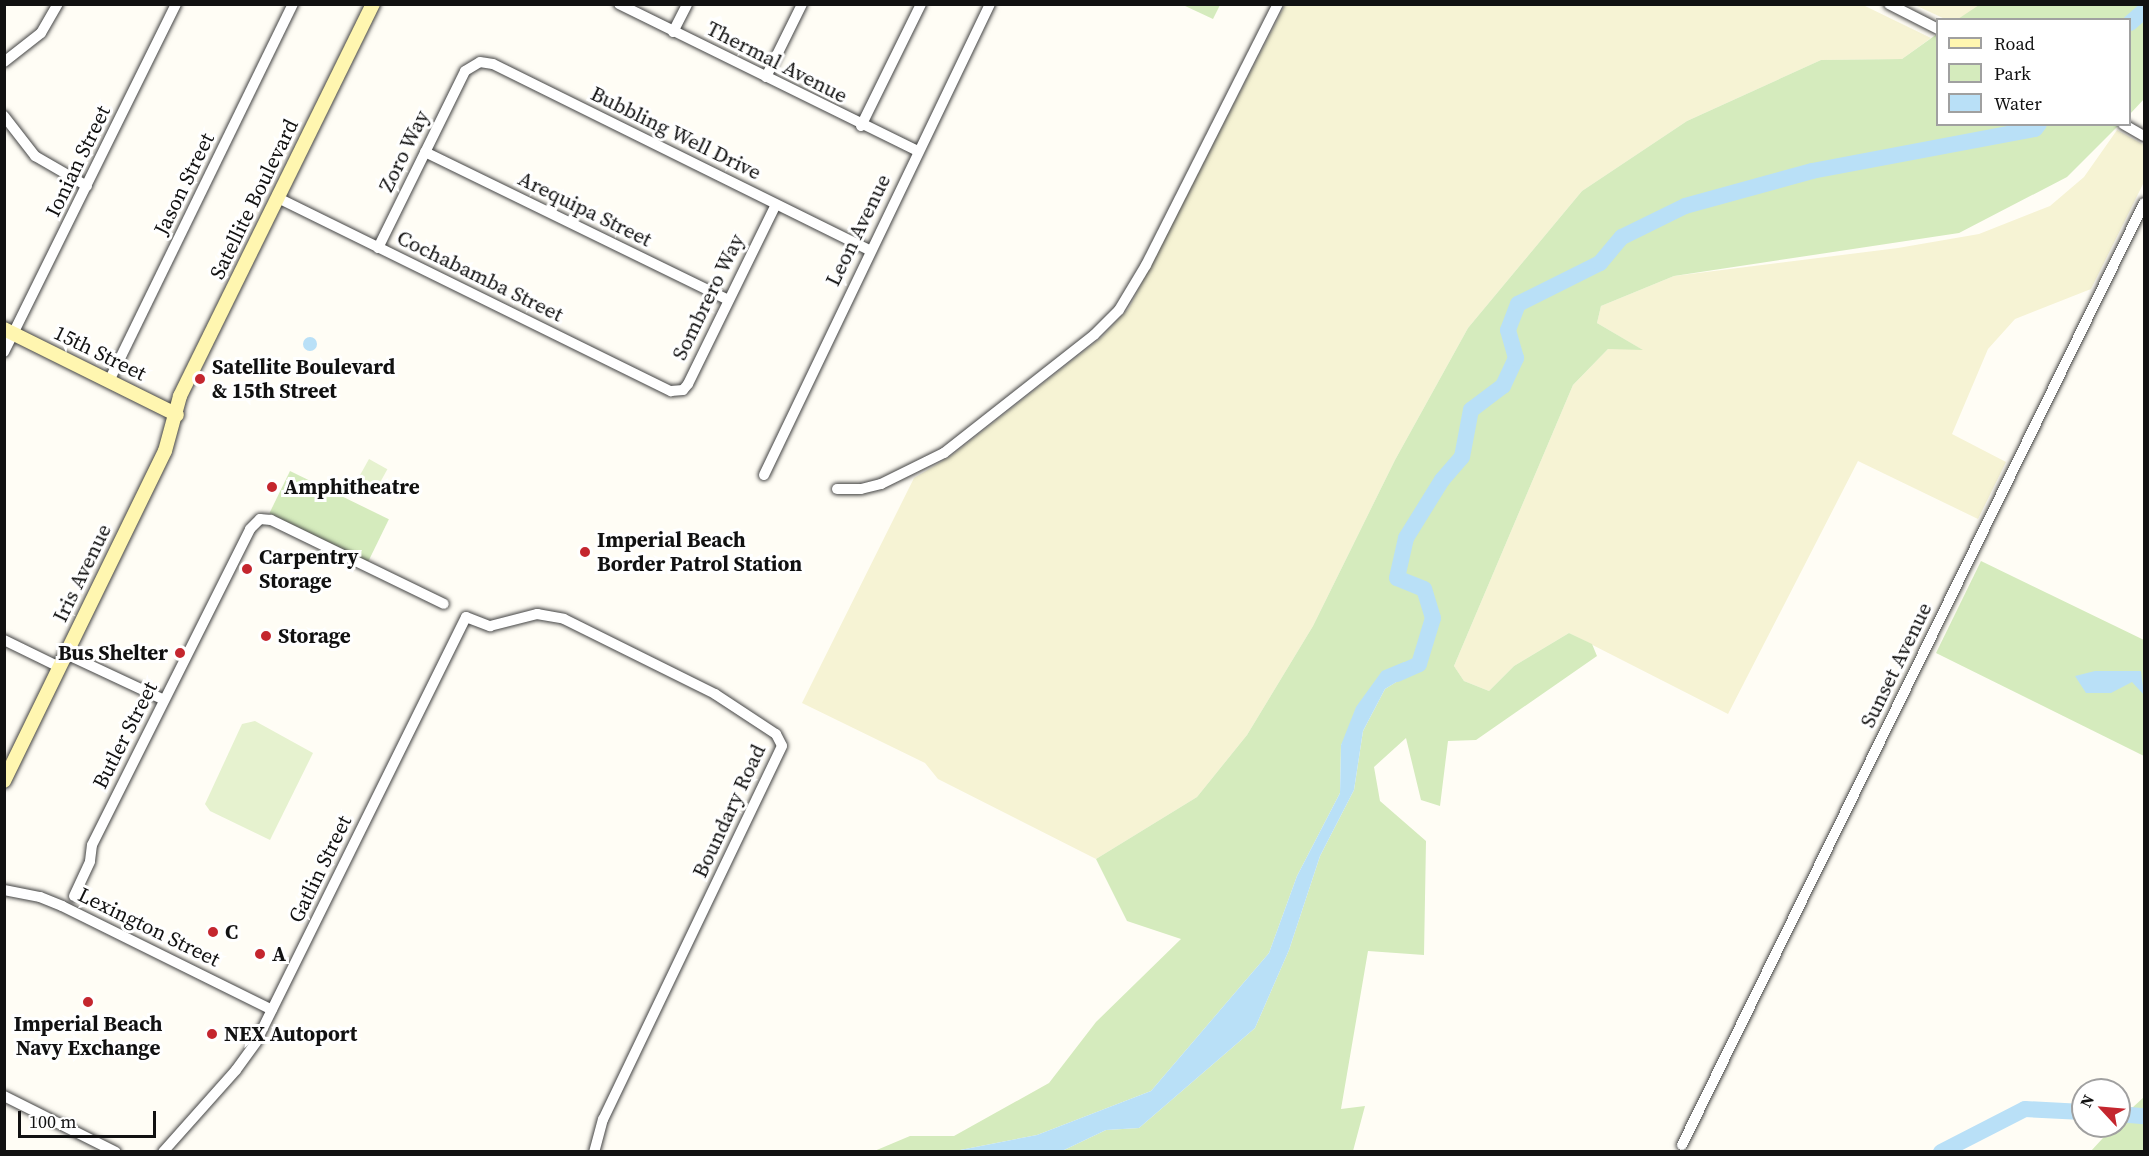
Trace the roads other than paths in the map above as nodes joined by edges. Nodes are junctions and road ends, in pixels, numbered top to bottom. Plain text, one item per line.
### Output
1 (58, 4) edge
2 (176, 4) edge
3 (293, 4) edge
4 (373, 4) edge
5 (619, 4) edge
6 (687, 4) edge
7 (802, 4) edge
8 (921, 4) edge
9 (990, 4) edge
10 (1278, 4) edge
11 (1889, 4) edge
12 (1936, 28) edge
13 (673, 32) junction
14 (4, 62) edge
15 (465, 71) joint
16 (766, 77) junction
17 (4, 116) edge
18 (861, 126) junction
19 (2127, 126) edge
20 (2145, 136) edge
21 (918, 151) junction
22 (425, 152) junction
23 (87, 186) junction
24 (278, 198) junction
25 (2145, 203) edge
26 (776, 204) junction
27 (378, 248) junction
28 (869, 250) junction
29 (728, 300) junction
30 (9, 332) edge
31 (4, 352) edge
32 (109, 381) junction
33 (664, 389) joint
34 (177, 415) junction
35 (764, 475) dead end
36 (837, 489) dead end
37 (444, 604) dead end
38 (466, 617) joint
39 (4, 640) edge
40 (66, 654) junction
41 (59, 668) junction
42 (164, 700) junction
43 (4, 782) edge
44 (4, 890) edge
45 (74, 896) dead end
46 (272, 1010) junction
47 (4, 1095) edge
48 (1682, 1144) dead end
49 (116, 1152) edge
50 (163, 1152) edge
51 (594, 1152) edge

1 - 14 street
2 - 23 street, Ionian Street
3 - 32 street, Jason Street
4 - 24 street, Satellite Boulevard
5 - 13 street, Thermal Avenue
6 - 13 street
7 - 16 street
8 - 18 street
9 - 21 street, Leon Avenue
10 - 36 street
11 - 12 street
13 - 16 street, Thermal Avenue
15 - 22 street, Zoro Way
15 - 26 street, Bubbling Well Drive
16 - 18 street, Thermal Avenue
17 - 23 street
18 - 21 street, Thermal Avenue
19 - 20 street
21 - 28 street, Leon Avenue
22 - 27 street, Zoro Way
22 - 29 street, Arequipa Street
23 - 30 street, Ionian Street
24 - 27 street, Cochabamba Street
24 - 34 street, Satellite Boulevard
25 - 48 street, Sunset Avenue
26 - 28 street, Bubbling Well Drive
26 - 29 street, Sombrero Way
27 - 33 street, Cochabamba Street
28 - 35 street, Leon Avenue
29 - 33 street, Sombrero Way
30 - 31 street, Ionian Street
30 - 32 street, 15th Street
32 - 34 street, 15th Street
34 - 40 street, Iris Avenue
37 - 42 street, Butler Street
38 - 46 street, Gatlin Street
38 - 51 street, Boundary Road
39 - 41 street
40 - 41 street, Iris Avenue
40 - 42 street
41 - 43 street, Iris Avenue
42 - 45 street, Butler Street
44 - 46 street, Lexington Street
46 - 50 street, Gatlin Street
47 - 49 street

